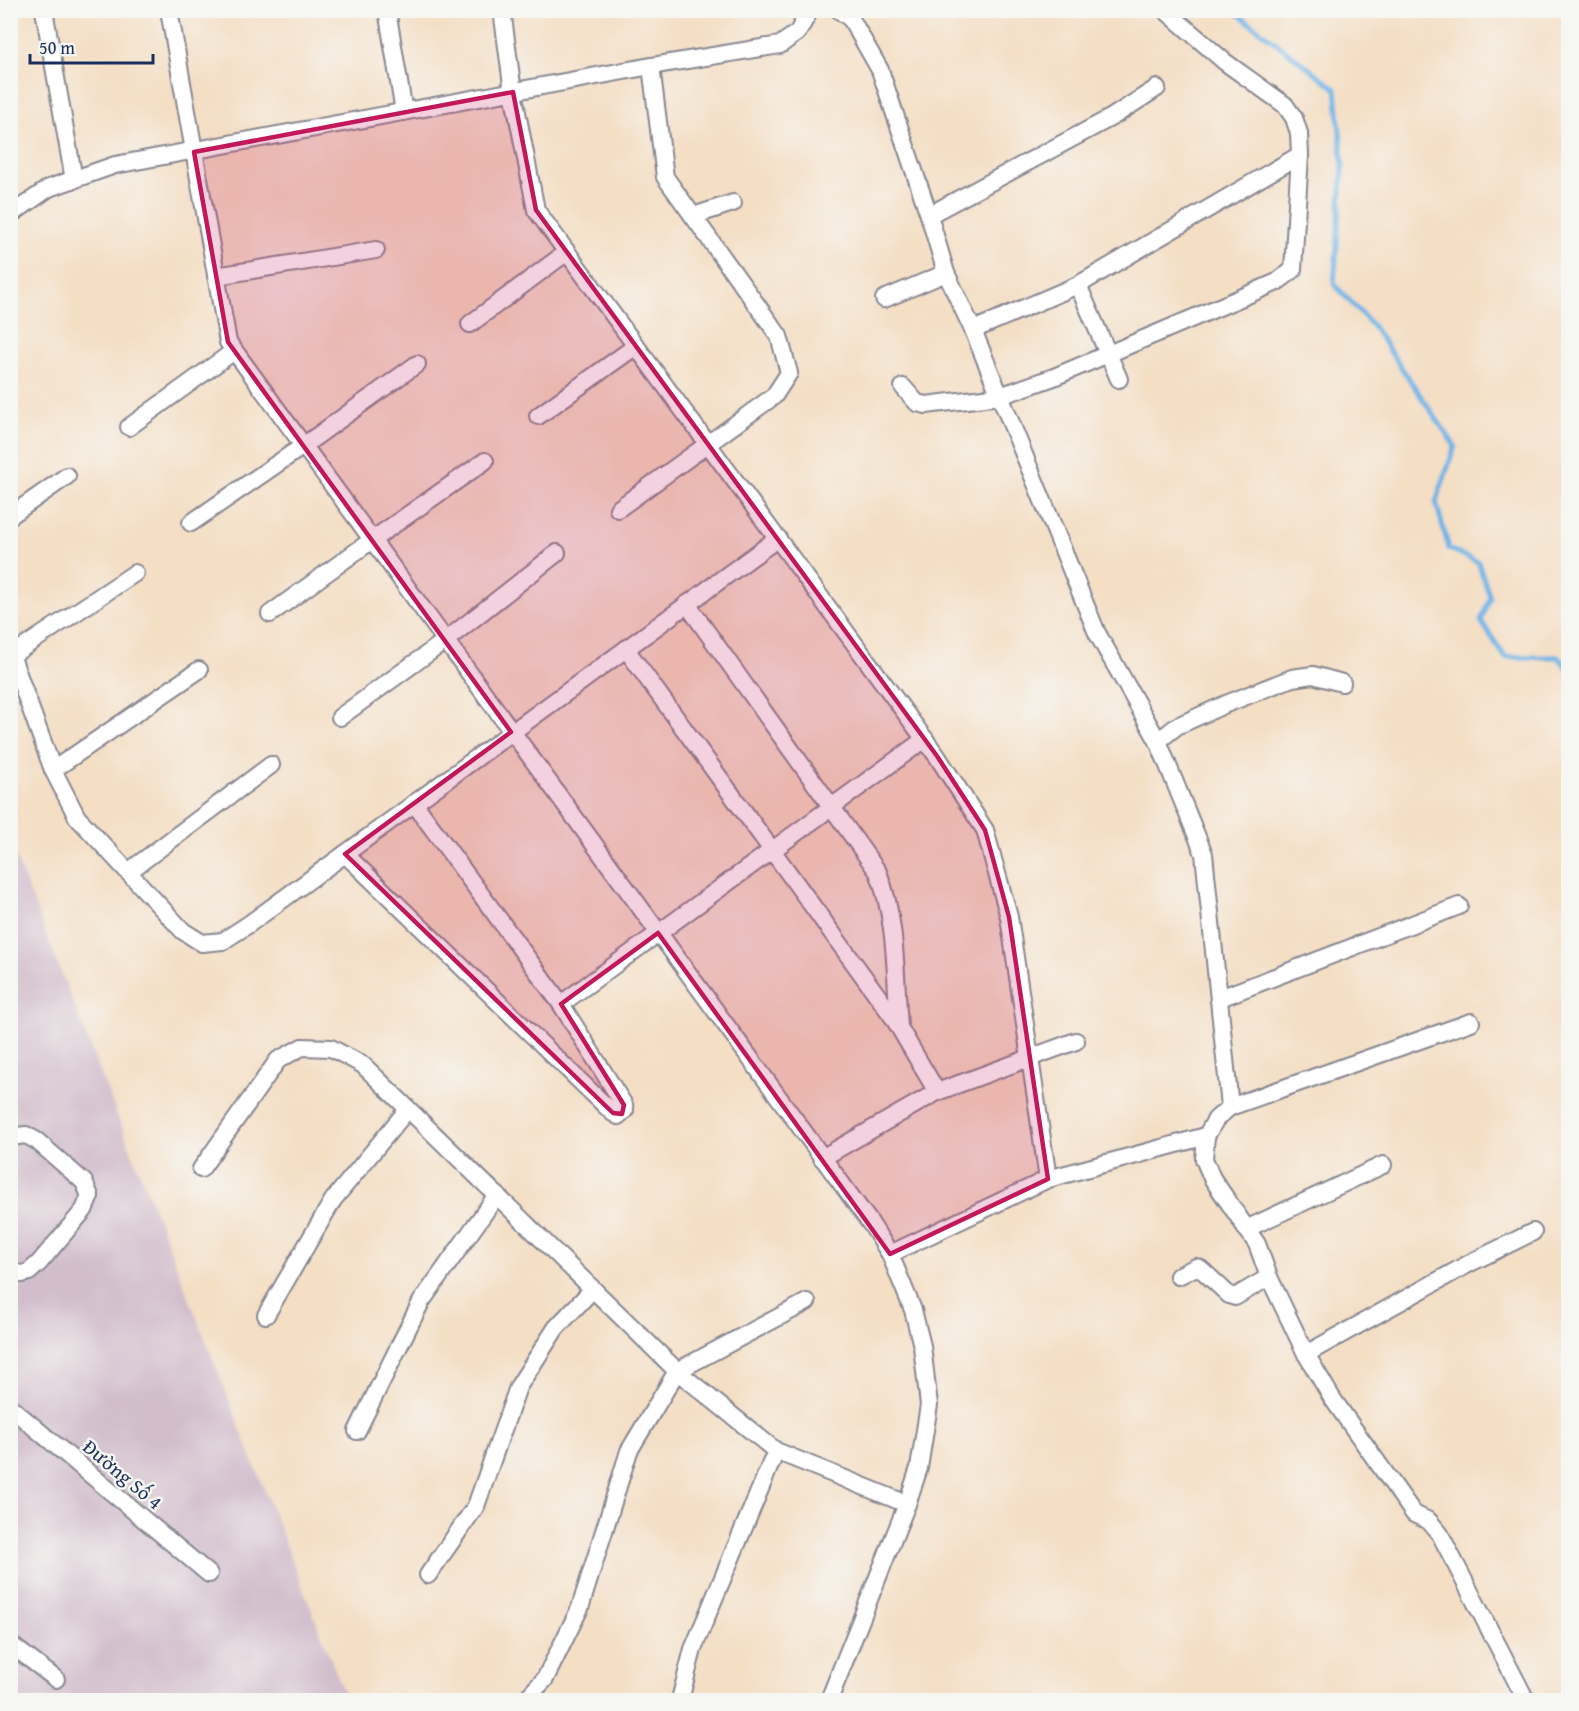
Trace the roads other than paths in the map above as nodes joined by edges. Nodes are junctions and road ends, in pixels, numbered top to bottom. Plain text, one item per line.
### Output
1 (44, 10) edge
2 (169, 10) edge
3 (387, 10) edge
4 (502, 10) edge
5 (810, 10) edge
6 (839, 10) edge
7 (1165, 10) edge
8 (651, 66) junction
9 (1156, 88) dead end
10 (513, 92) junction
11 (405, 112) junction
12 (194, 152) junction
13 (1300, 156) junction
14 (74, 180) junction
15 (733, 203) dead end
16 (10, 215) edge
17 (929, 215) junction
18 (693, 216) junction
19 (376, 250) dead end
20 (567, 252) junction
21 (946, 273) junction
22 (216, 276) junction
23 (1078, 285) junction
24 (884, 299) dead end
25 (470, 324) dead end
26 (973, 330) junction
27 (636, 346) junction
28 (234, 351) junction
29 (1107, 353) junction
30 (417, 364) dead end
31 (1119, 380) dead end
32 (903, 387) dead end
33 (1000, 396) junction
34 (538, 416) dead end
35 (129, 427) dead end
36 (708, 443) junction
37 (303, 446) junction
38 (485, 461) dead end
39 (67, 476) dead end
40 (618, 509) dead end
41 (10, 516) edge
42 (191, 523) dead end
43 (778, 538) junction
44 (372, 540) junction
45 (557, 554) dead end
46 (135, 573) dead end
47 (687, 604) junction
48 (270, 614) dead end
49 (445, 641) junction
50 (626, 649) junction
51 (11, 654) edge
52 (199, 670) dead end
53 (1342, 683) dead end
54 (340, 717) dead end
55 (512, 732) junction
56 (925, 739) junction
57 (1158, 741) junction
58 (271, 765) dead end
59 (53, 770) junction
60 (414, 803) junction
61 (832, 807) junction
62 (772, 851) junction
63 (345, 854) junction
64 (128, 872) junction
65 (1459, 906) dead end
66 (658, 933) junction
67 (1220, 998) junction
68 (561, 1004) junction
69 (1471, 1022) dead end
70 (899, 1028) junction
71 (1076, 1041) dead end
72 (1030, 1059) junction
73 (937, 1092) junction
74 (1230, 1107) junction
75 (408, 1109) junction
76 (1206, 1136) junction
77 (10, 1137) edge
78 (822, 1158) junction
79 (1383, 1165) dead end
80 (201, 1169) dead end
81 (1048, 1179) junction
82 (497, 1195) junction
83 (1246, 1229) junction
84 (1533, 1232) dead end
85 (890, 1254) junction
86 (10, 1272) edge
87 (1178, 1276) dead end
88 (1269, 1277) junction
89 (593, 1289) junction
90 (807, 1302) dead end
91 (266, 1315) dead end
92 (1306, 1354) junction
93 (677, 1371) junction
94 (10, 1407) edge
95 (357, 1431) dead end
96 (776, 1451) junction
97 (907, 1504) junction
98 (209, 1574) dead end
99 (428, 1575) dead end
100 (10, 1644) edge
101 (56, 1679) dead end
102 (525, 1701) edge
103 (680, 1701) edge
104 (829, 1701) edge
105 (1526, 1701) edge

1 - 14 street
2 - 12 street
3 - 11 street
4 - 10 street
5 - 8 street
6 - 17 street
7 - 13 street
8 - 10 street
8 - 18 street
9 - 17 street
10 - 11 street
10 - 20 street
11 - 12 street
12 - 14 street
12 - 22 street
13 - 23 street
13 - 29 street
14 - 16 street
15 - 18 street
17 - 21 street
18 - 36 street
19 - 22 street
20 - 25 street
20 - 27 street
21 - 24 street
21 - 26 street
22 - 28 street
23 - 26 street
23 - 29 street
26 - 33 street
27 - 34 street
27 - 36 street
28 - 35 street
28 - 37 street
29 - 31 street
29 - 33 street
30 - 37 street
32 - 33 street
33 - 57 street
36 - 40 street
36 - 43 street
37 - 42 street
37 - 44 street
38 - 44 street
39 - 41 street
43 - 47 street
43 - 56 street
44 - 48 street
44 - 49 street
45 - 49 street
46 - 51 street
47 - 50 street
47 - 61 street
49 - 54 street
49 - 55 street
50 - 55 street
50 - 62 street
51 - 59 street
52 - 59 street
53 - 57 street
55 - 60 street
55 - 66 street
56 - 61 street
56 - 72 street
57 - 67 street
58 - 64 street
59 - 64 street
60 - 63 street
60 - 68 street
61 - 62 street
61 - 70 street
62 - 66 street
62 - 70 street
63 - 64 street
63 - 68 street
65 - 67 street
66 - 68 street
66 - 78 street
67 - 74 street
69 - 74 street
70 - 73 street
71 - 72 street
72 - 73 street
72 - 81 street
73 - 78 street
74 - 76 street
75 - 80 street
75 - 82 street
75 - 91 street
76 - 81 street
76 - 83 street
77 - 86 street
78 - 85 street
79 - 83 street
81 - 85 street
82 - 89 street
82 - 95 street
83 - 88 street
84 - 92 street
85 - 97 street
87 - 88 street
88 - 92 street
89 - 93 street
89 - 99 street
90 - 93 street
92 - 105 street
93 - 96 street
93 - 102 street
94 - 98 street, Đường Số 4
96 - 97 street
96 - 103 street
97 - 104 street
100 - 101 street

